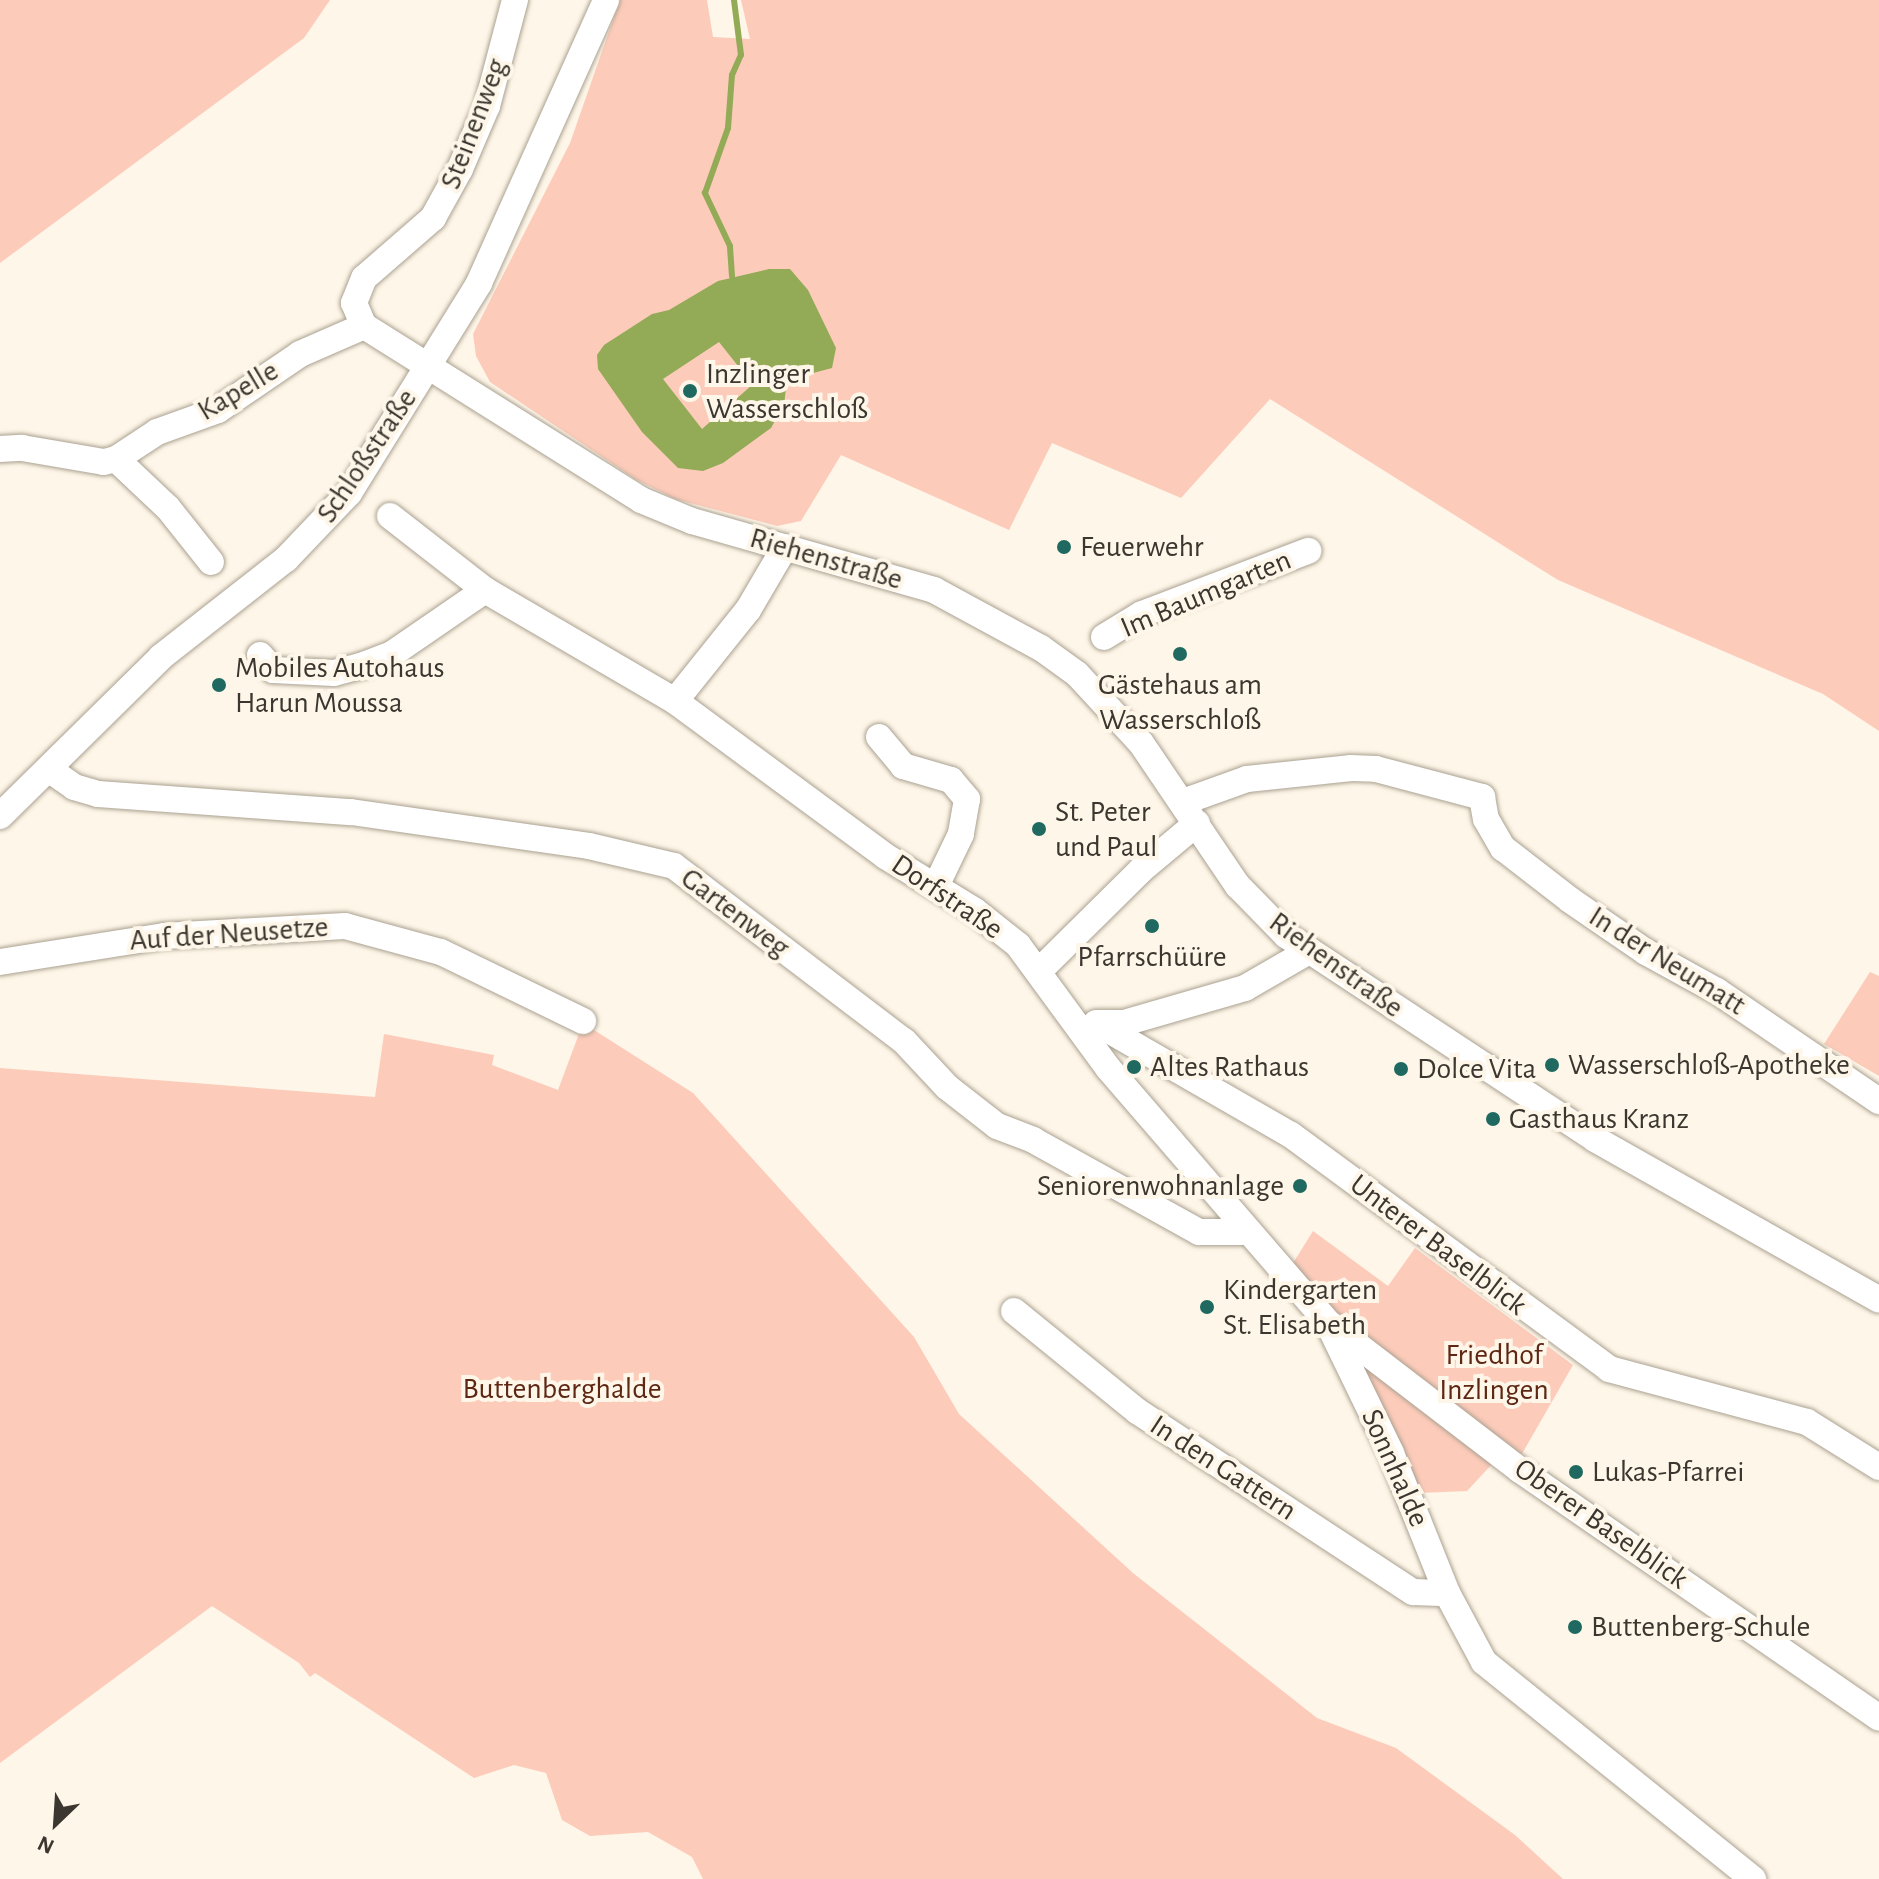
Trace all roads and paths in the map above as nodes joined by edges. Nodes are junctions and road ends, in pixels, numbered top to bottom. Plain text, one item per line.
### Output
1 (515, 0) edge
2 (606, 0) edge
3 (364, 326) junction
4 (427, 367) junction
5 (0, 449) edge
6 (116, 459) junction
7 (390, 516) dead end
8 (785, 547) junction
9 (1308, 551) dead end
10 (211, 562) dead end
11 (485, 590) junction
12 (1104, 637) dead end
13 (260, 655) dead end
14 (675, 701) junction
15 (879, 737) dead end
16 (50, 770) junction
17 (1190, 812) junction
18 (0, 816) edge
19 (936, 886) junction
20 (1309, 951) junction
21 (0, 962) edge
22 (1039, 971) junction
23 (1069, 1018) junction
24 (583, 1021) dead end
25 (1098, 1024) junction
26 (1879, 1101) edge
27 (1249, 1232) junction
28 (1879, 1300) edge
29 (1014, 1311) dead end
30 (1328, 1323) junction
31 (1879, 1467) edge
32 (1447, 1593) junction
33 (1879, 1718) edge
34 (1753, 1879) edge

1 - 3 street, Steinenweg
2 - 4 street, Schloßstraße
3 - 4 street
3 - 6 street, Kapelle
4 - 8 street, Riehenstraße
4 - 16 street, Schloßstraße
5 - 6 street
6 - 10 street
7 - 11 street, Dorfstraße
8 - 14 street
8 - 17 street, Riehenstraße
9 - 12 street, Im Baumgarten
11 - 13 street
11 - 14 street, Dorfstraße
14 - 19 street, Dorfstraße
15 - 19 street
16 - 18 street, Schloßstraße
16 - 27 street, Gartenweg
17 - 20 street, Riehenstraße
17 - 22 street
17 - 26 street, In der Neumatt
19 - 22 street, Dorfstraße
20 - 25 street
20 - 28 street, Riehenstraße
21 - 24 street, Auf der Neusetze
22 - 23 street, Dorfstraße
23 - 25 street
23 - 27 street, Sonnhalde
25 - 31 street, Unterer Baselblick
27 - 30 street, Sonnhalde
29 - 32 street, In den Gattern
30 - 32 street, Sonnhalde
30 - 33 street, Oberer Baselblick
32 - 34 street, Sonnhalde

